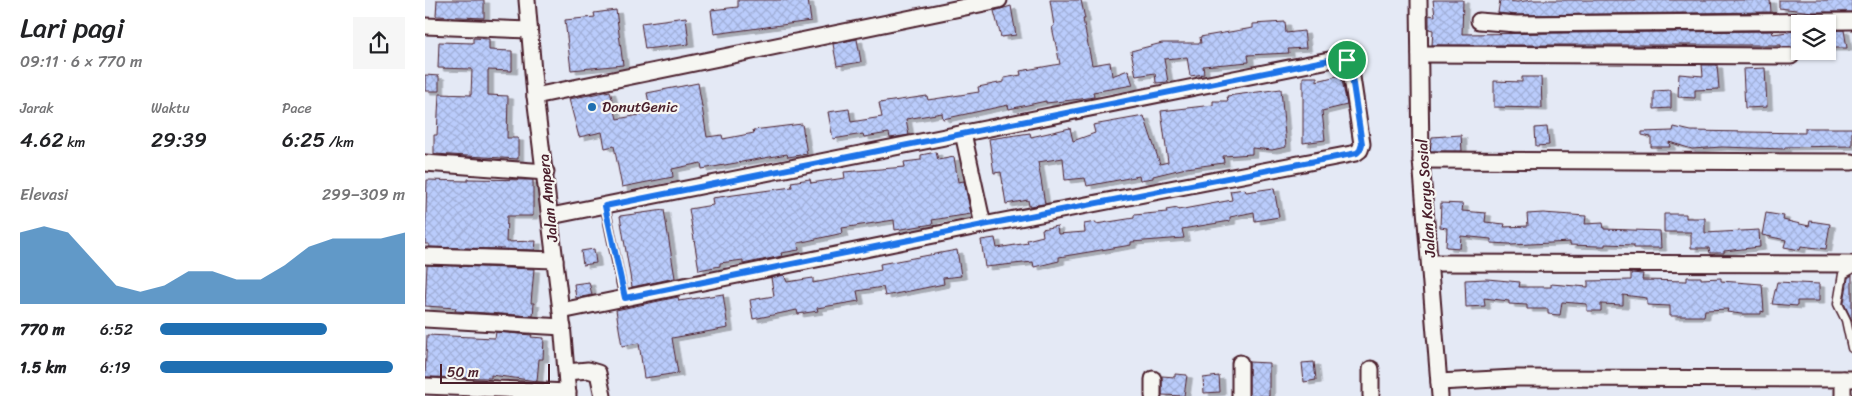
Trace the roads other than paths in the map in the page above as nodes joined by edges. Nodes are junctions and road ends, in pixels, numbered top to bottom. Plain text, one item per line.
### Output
1 (527, 0) edge
2 (999, 0) edge
3 (1419, 0) edge
4 (1479, 21) dead end
5 (1852, 21) edge
6 (425, 26) edge
7 (529, 30) junction
8 (1420, 54) junction
9 (1791, 56) dead end
10 (535, 96) junction
11 (963, 134) junction
12 (1421, 160) junction
13 (1852, 162) edge
14 (425, 163) edge
15 (546, 172) junction
16 (605, 206) junction
17 (551, 216) junction
18 (983, 225) junction
19 (425, 256) edge
20 (555, 260) junction
21 (1431, 263) junction
22 (1852, 264) edge
23 (1852, 269) edge
24 (625, 298) junction
25 (561, 311) junction
26 (425, 319) edge
27 (563, 327) junction
28 (1852, 348) edge
29 (1240, 363) dead end
30 (1371, 369) dead end
31 (570, 372) junction
32 (1153, 379) dead end
33 (1847, 379) edge
34 (425, 386) edge
35 (1440, 389) edge
36 (568, 394) edge
37 (603, 396) edge
38 (1153, 396) edge
39 (1240, 396) edge
40 (1371, 396) edge
41 (1843, 396) edge

1 - 7 street, Jalan Ampera
2 - 10 street
3 - 8 street, Jalan Karya Sosial
4 - 5 street
6 - 7 street
7 - 10 street, Jalan Ampera
8 - 9 street
8 - 12 street, Jalan Karya Sosial
10 - 15 street, Jalan Ampera
11 - 16 street
11 - 18 street
11 - 18 street
12 - 13 street
12 - 21 street, Jalan Karya Sosial
14 - 15 street
15 - 17 street, Jalan Ampera
16 - 17 street
16 - 24 lane
17 - 20 street, Jalan Ampera
18 - 24 street
19 - 20 street
20 - 25 street, Jalan Ampera
21 - 22 street
21 - 35 street, Jalan Karya Sosial
23 - 28 lane
24 - 25 street
25 - 27 street, Jalan Ampera
26 - 27 street
27 - 31 street, Jalan Ampera
29 - 39 street
30 - 40 street
31 - 36 street, Jalan Ampera
31 - 37 street
32 - 38 street
33 - 35 street
33 - 41 street
34 - 36 street

